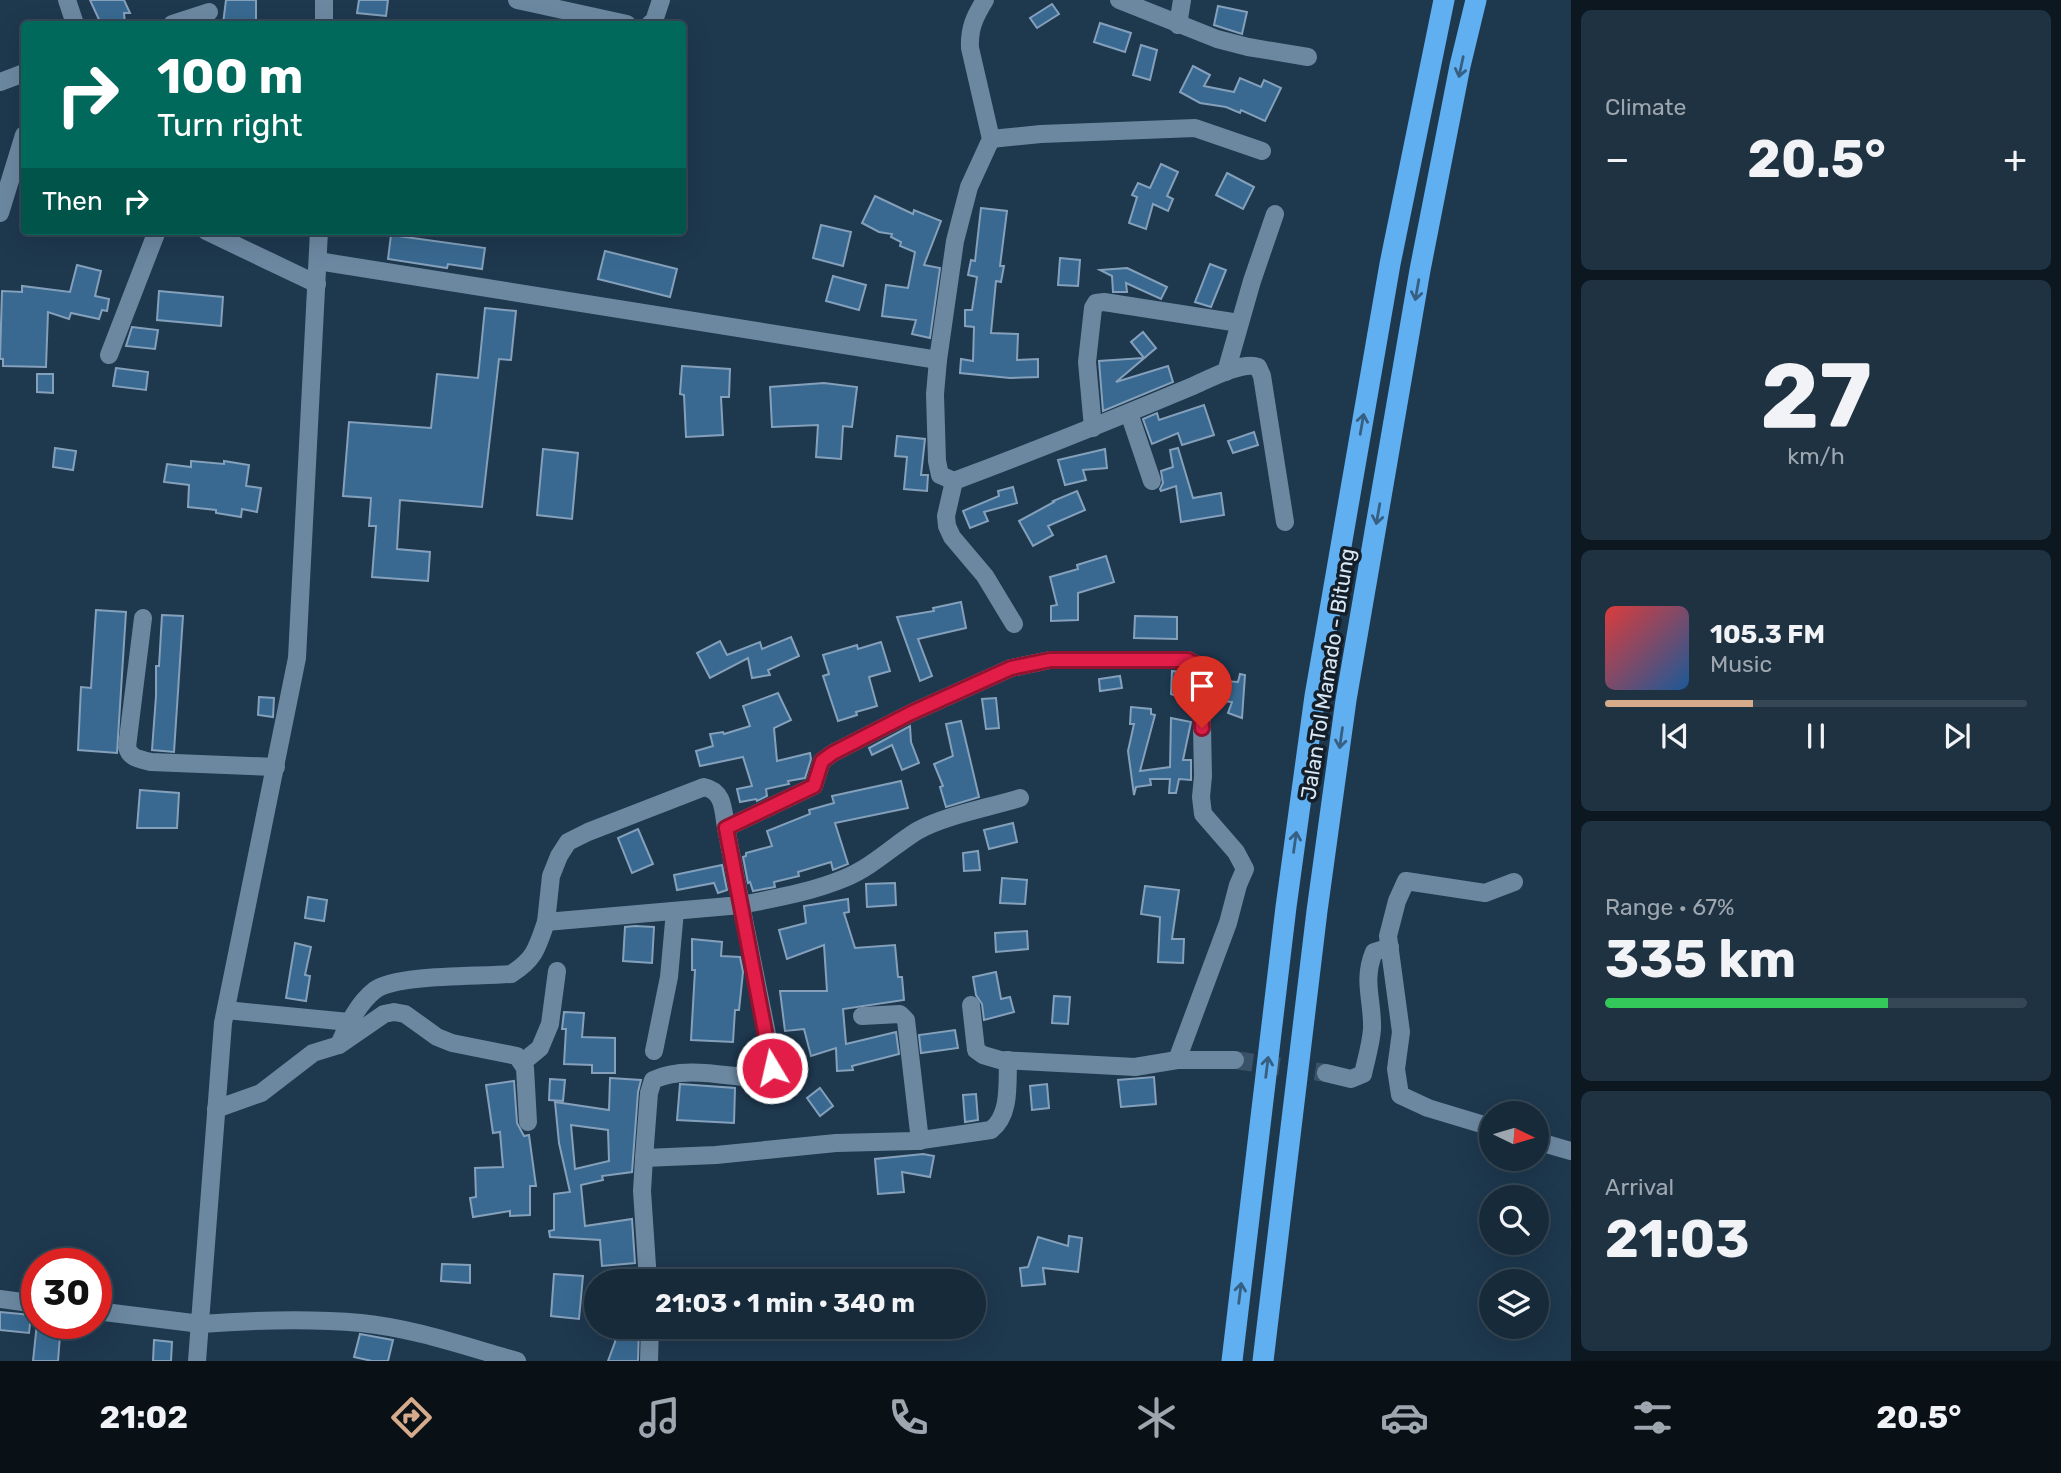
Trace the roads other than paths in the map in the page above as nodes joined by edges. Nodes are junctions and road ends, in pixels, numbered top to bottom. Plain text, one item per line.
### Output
1 (67, 0) edge
2 (324, 0) edge
3 (517, 0) edge
4 (661, 0) edge
5 (985, 0) edge
6 (1119, 0) edge
7 (1182, 0) edge
8 (1444, 0) edge
9 (1476, 0) edge
10 (209, 12) dead end
11 (74, 21) edge
12 (181, 21) edge
13 (324, 21) edge
14 (613, 21) edge
15 (654, 21) edge
16 (1178, 25) junction
17 (1308, 57) dead end
18 (21, 74) edge
19 (0, 82) edge
20 (991, 139) junction
21 (21, 145) edge
22 (1262, 151) dead end
23 (0, 213) edge
24 (1275, 214) dead end
25 (156, 235) edge
26 (214, 235) edge
27 (319, 235) edge
28 (318, 261) junction
29 (317, 284) junction
30 (1239, 323) junction
31 (109, 355) dead end
32 (938, 360) junction
33 (1226, 372) junction
34 (1129, 413) junction
35 (1093, 428) junction
36 (954, 481) junction
37 (1152, 481) dead end
38 (1285, 522) dead end
39 (143, 618) dead end
40 (1014, 624) dead end
41 (276, 767) junction
42 (1020, 799) dead end
43 (726, 828) junction
44 (1514, 882) dead end
45 (741, 905) junction
46 (675, 911) junction
47 (545, 922) junction
48 (1390, 947) junction
49 (557, 971) dead end
50 (971, 1005) dead end
51 (226, 1010) junction
52 (862, 1016) dead end
53 (349, 1022) junction
54 (339, 1045) junction
55 (654, 1051) dead end
56 (1008, 1060) junction
57 (1177, 1060) junction
58 (1235, 1060) tunnel mouth
59 (523, 1062) junction
60 (1326, 1073) tunnel mouth
61 (216, 1109) junction
62 (528, 1122) dead end
63 (1479, 1123) edge
64 (920, 1141) junction
65 (1549, 1145) edge
66 (1571, 1151) edge
67 (644, 1158) junction
68 (647, 1269) edge
69 (0, 1299) edge
70 (21, 1302) edge
71 (112, 1313) edge
72 (201, 1324) junction
73 (650, 1339) edge
74 (197, 1361) edge
75 (517, 1361) edge
76 (649, 1361) edge
77 (1232, 1361) edge
78 (1263, 1361) edge

1 - 11 street
2 - 13 street
3 - 14 street
4 - 15 street
5 - 20 street
6 - 16 street
7 - 16 street
77 -> 8 highway, Jalan Tol Manado - Bitung
9 -> 78 highway, Jalan Tol Manado - Bitung
10 - 12 street
16 - 17 street
18 - 19 street
20 - 22 street
20 - 32 street
21 - 23 street
24 - 30 street
25 - 31 street
26 - 29 street
27 - 28 street
28 - 29 street
28 - 32 street
29 - 41 street
30 - 33 street
30 - 35 street
32 - 36 street
33 - 34 street
33 - 38 street
34 - 35 street
34 - 37 street
35 - 36 street
36 - 40 street
39 - 41 street
41 - 51 street
42 - 45 street
43 - 45 street
43 - 47 street
43 - 57 street
44 - 48 street
45 - 46 street
45 - 67 street
46 - 47 street
46 - 55 street
47 - 53 street
48 - 60 street
48 - 63 street
49 - 59 street
50 - 56 street
51 - 53 street
51 - 61 street
52 - 64 street
53 - 54 street
54 - 59 street
54 - 61 street
56 - 57 street
56 - 64 street
57 - 58 street
59 - 62 street
61 - 72 street
64 - 67 street
65 - 66 street
67 - 68 street
69 - 70 street
71 - 72 street
72 - 74 street
72 - 75 street
73 - 76 street

